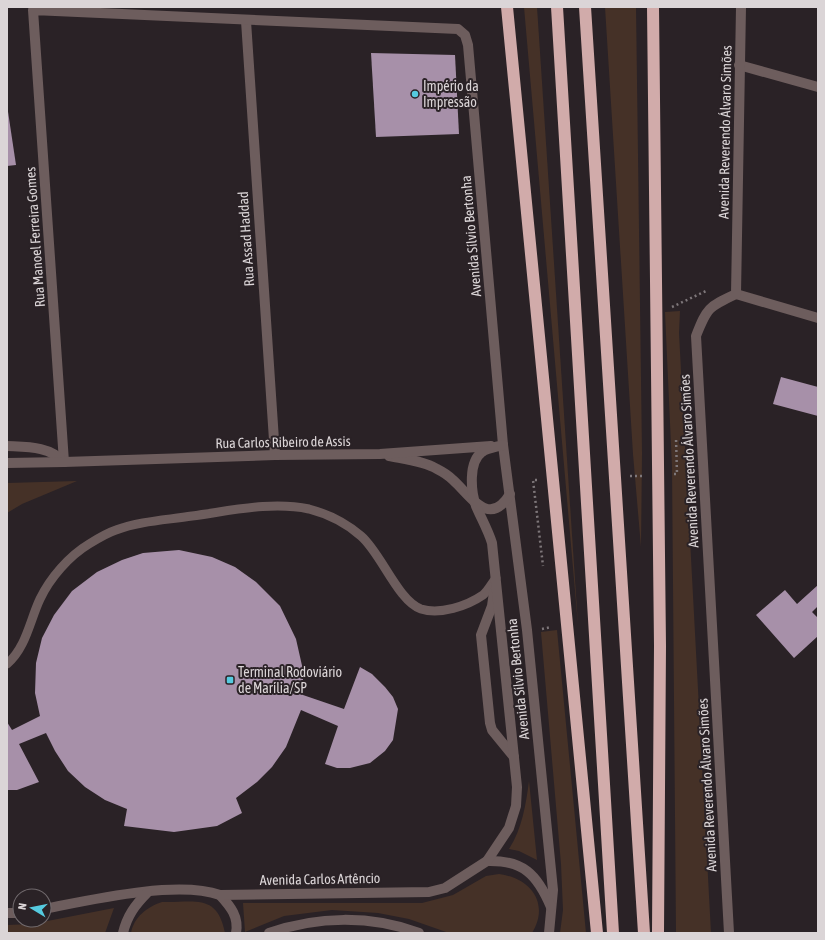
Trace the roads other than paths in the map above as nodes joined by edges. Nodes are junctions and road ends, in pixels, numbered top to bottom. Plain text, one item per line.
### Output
1 (507, 7) edge
2 (557, 7) edge
3 (585, 7) edge
4 (653, 7) edge
5 (741, 7) edge
6 (246, 21) junction
7 (739, 66) junction
8 (818, 87) edge
9 (736, 294) junction
10 (818, 318) edge
11 (503, 445) junction
12 (7, 446) edge
13 (380, 454) junction
14 (275, 455) junction
15 (7, 462) edge
16 (64, 462) junction
17 (510, 494) junction
18 (476, 505) junction
19 (496, 578) junction
20 (7, 664) edge
21 (514, 758) junction
22 (487, 861) junction
23 (147, 893) junction
24 (220, 895) junction
25 (52, 908) edge
26 (552, 910) junction
27 (122, 933) edge
28 (236, 933) edge
29 (269, 933) edge
30 (419, 933) edge
31 (550, 933) edge
32 (597, 933) edge
33 (613, 933) edge
34 (644, 933) edge
35 (658, 933) edge
36 (729, 933) edge

1 - 32 highway
2 - 33 highway
3 - 34 highway
4 - 35 highway
5 - 7 street, Avenida Reverendo Álvaro Simões
6 - 11 street, Avenida Sílvio Bertonha
6 - 14 street, Rua Assad Haddad
6 - 16 street, Rua Manoel Ferreira Gomes
7 - 8 street
7 - 9 street, Avenida Reverendo Álvaro Simões
9 - 10 street
9 - 36 street, Avenida Reverendo Álvaro Simões
11 - 13 street, Rua Carlos Ribeiro de Assis
11 - 17 street, Avenida Sílvio Bertonha
11 - 18 street, Avenida Sílvio Bertonha
12 - 16 street
13 - 14 street, Rua Carlos Ribeiro de Assis
13 - 18 street
14 - 16 street, Rua Carlos Ribeiro de Assis
15 - 16 street, Rua Carlos Ribeiro de Assis
17 - 18 street
17 - 26 street, Avenida Sílvio Bertonha
18 - 19 street, Avenida Sílvio Bertonha
19 - 20 lane
19 - 21 street, Avenida Sílvio Bertonha
19 - 21 street
21 - 22 street, Avenida Sílvio Bertonha
22 - 24 street, Avenida Carlos Artêncio
22 - 26 street
23 - 24 street, Avenida Carlos Artêncio
23 - 25 street, Avenida Carlos Artêncio
23 - 27 street
24 - 28 street
26 - 31 street, Avenida Sílvio Bertonha
29 - 30 street

